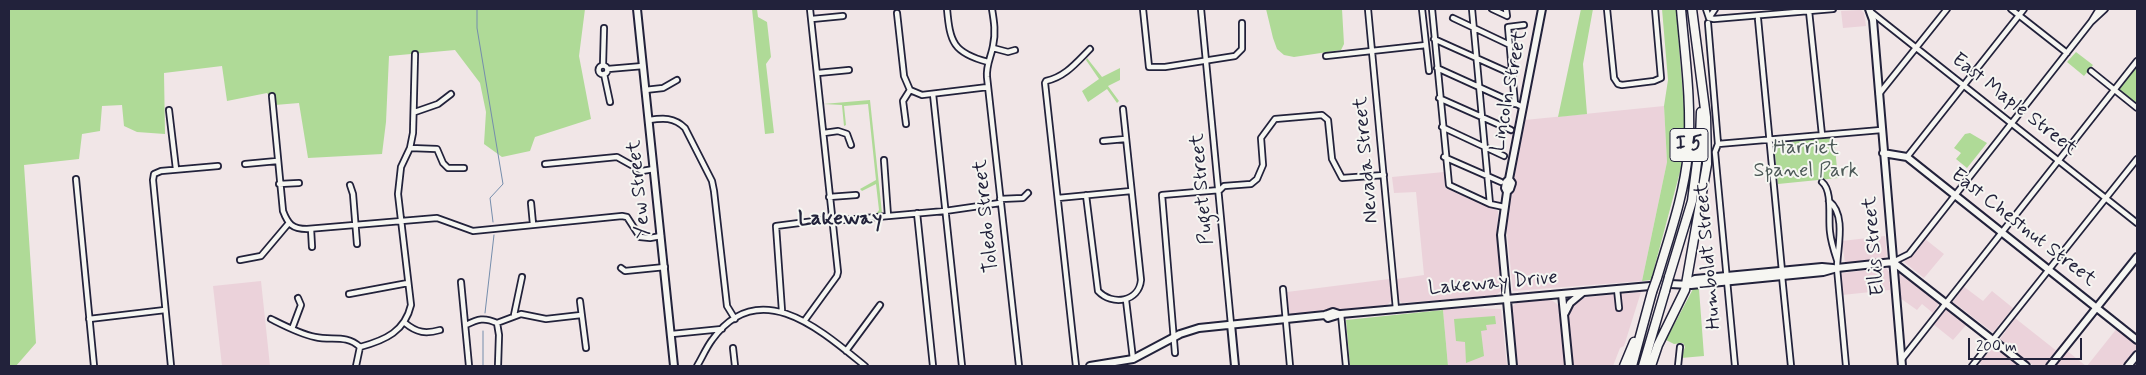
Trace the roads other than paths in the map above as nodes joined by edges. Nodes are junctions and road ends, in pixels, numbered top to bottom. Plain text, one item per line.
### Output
1 (637, 9) edge
2 (810, 9) edge
3 (947, 9) edge
4 (992, 9) edge
5 (1143, 9) edge
6 (1201, 9) edge
7 (1368, 9) edge
8 (1422, 9) edge
9 (1432, 9) edge
10 (1472, 9) edge
11 (1492, 9) edge
12 (1506, 9) edge
13 (1542, 9) edge
14 (1607, 9) edge
15 (1655, 9) edge
16 (1681, 9) edge
17 (1692, 9) edge
18 (1706, 9) edge
19 (1715, 9) edge
20 (1833, 9) edge
21 (1947, 9) edge
22 (2011, 9) edge
23 (2024, 9) edge
24 (2099, 9) edge
25 (2105, 9) edge
26 (1868, 10) edge
27 (1792, 11) edge
28 (1809, 11) junction
29 (897, 13) dead end
30 (2019, 15) junction
31 (843, 16) dead end
32 (1453, 18) dead end
33 (812, 19) junction
34 (1708, 20) junction
35 (1758, 20) dead end
36 (2091, 22) junction
37 (1242, 23) dead end
38 (1524, 25) dead end
39 (604, 28) dead end
40 (1474, 29) junction
41 (1434, 39) junction
42 (1426, 45) junction
43 (1510, 45) junction
44 (993, 48) junction
45 (1916, 48) junction
46 (1090, 49) dead end
47 (959, 50) junction
48 (1016, 50) dead end
49 (1372, 52) junction
50 (1697, 52) junction
51 (2067, 53) junction
52 (415, 54) dead end
53 (954, 55) dead end
54 (1326, 56) dead end
55 (1476, 58) junction
56 (2137, 61) edge
57 (988, 62) junction
58 (1206, 62) junction
59 (643, 66) junction
60 (605, 67) junction
61 (1437, 68) junction
62 (849, 70) dead end
63 (1429, 71) dead end
64 (2091, 71) dead end
65 (818, 73) junction
66 (604, 74) junction
67 (1512, 74) junction
68 (677, 80) dead end
69 (1964, 86) junction
70 (988, 87) junction
71 (1479, 87) junction
72 (645, 90) junction
73 (910, 90) junction
74 (2114, 90) junction
75 (451, 94) dead end
76 (933, 94) junction
77 (272, 96) dead end
78 (1878, 96) junction
79 (1439, 98) junction
80 (610, 102) dead end
81 (1515, 104) junction
82 (1523, 107) junction
83 (2137, 108) edge
84 (1123, 109) dead end
85 (168, 110) dead end
86 (414, 112) junction
87 (1482, 117) junction
88 (649, 120) junction
89 (906, 124) dead end
90 (2012, 124) junction
91 (1442, 127) junction
92 (1511, 130) dead end
93 (1881, 130) junction
94 (824, 132) junction
95 (1822, 135) junction
96 (1125, 140) junction
97 (1770, 140) junction
98 (1104, 141) dead end
99 (1718, 144) junction
100 (851, 145) dead end
101 (1484, 146) junction
102 (410, 148) junction
103 (1883, 153) junction
104 (1504, 156) dead end
105 (1444, 157) junction
106 (1907, 157) junction
107 (2137, 159) edge
108 (884, 160) dead end
109 (277, 161) junction
110 (2059, 161) junction
111 (245, 164) dead end
112 (545, 164) dead end
113 (218, 166) dead end
114 (464, 168) dead end
115 (176, 169) junction
116 (654, 169) junction
117 (1384, 175) junction
118 (1487, 176) junction
119 (76, 179) dead end
120 (1501, 182) dead end
121 (1822, 182) dead end
122 (299, 183) dead end
123 (279, 184) junction
124 (350, 185) dead end
125 (1220, 190) junction
126 (1131, 191) junction
127 (1028, 193) dead end
128 (1955, 194) junction
129 (856, 195) dead end
130 (1086, 195) junction
131 (829, 197) junction
132 (1058, 198) junction
133 (2106, 198) junction
134 (1000, 201) junction
135 (1829, 201) junction
136 (531, 203) dead end
137 (1490, 204) junction
138 (1504, 207) junction
139 (946, 211) junction
140 (917, 213) junction
141 (888, 216) junction
142 (822, 220) dead end
143 (400, 221) junction
144 (832, 221) junction
145 (2137, 223) edge
146 (288, 224) junction
147 (357, 224) junction
148 (533, 224) junction
149 (311, 229) junction
150 (2001, 233) junction
151 (661, 236) junction
152 (357, 244) dead end
153 (312, 247) dead end
154 (2137, 257) edge
155 (240, 260) dead end
156 (1837, 260) junction
157 (1893, 262) junction
158 (665, 267) junction
159 (621, 268) dead end
160 (1837, 268) junction
161 (2049, 270) junction
162 (1782, 273) junction
163 (522, 277) dead end
164 (1726, 279) junction
165 (461, 282) dead end
166 (408, 283) junction
167 (1686, 283) junction
168 (1660, 285) junction
169 (1283, 289) dead end
170 (1617, 289) junction
171 (1584, 292) junction
172 (349, 294) dead end
173 (1562, 294) junction
174 (298, 298) dead end
175 (1507, 299) junction
176 (1126, 300) junction
177 (580, 301) dead end
178 (1946, 302) junction
179 (880, 305) dead end
180 (2097, 307) junction
181 (1620, 308) dead end
182 (1396, 309) junction
183 (165, 310) junction
184 (782, 312) junction
185 (1340, 314) junction
186 (514, 315) junction
187 (581, 315) junction
188 (1646, 315) junction
189 (271, 318) dead end
190 (89, 319) junction
191 (735, 319) junction
192 (1286, 319) junction
193 (1564, 319) junction
194 (804, 320) junction
195 (497, 322) junction
196 (406, 323) junction
197 (1231, 324) junction
198 (466, 325) junction
199 (292, 329) junction
200 (722, 329) junction
201 (440, 330) dead end
202 (672, 334) junction
203 (1173, 338) junction
204 (1993, 340) junction
205 (2137, 340) edge
206 (360, 347) junction
207 (1680, 347) dead end
208 (586, 348) dead end
209 (733, 348) dead end
210 (846, 351) junction
211 (1175, 353) dead end
212 (2137, 355) edge
213 (1133, 359) junction
214 (1902, 363) edge
215 (94, 366) edge
216 (171, 366) edge
217 (356, 366) edge
218 (469, 366) edge
219 (498, 366) edge
220 (674, 366) edge
221 (697, 366) edge
222 (735, 366) edge
223 (865, 366) edge
224 (933, 366) edge
225 (962, 366) edge
226 (1018, 366) edge
227 (1076, 366) edge
228 (1090, 366) edge
229 (1235, 366) edge
230 (1290, 366) edge
231 (1346, 366) edge
232 (1513, 366) edge
233 (1569, 366) edge
234 (1624, 366) edge
235 (1632, 366) edge
236 (1643, 366) edge
237 (1651, 366) edge
238 (1678, 366) edge
239 (1734, 366) edge
240 (1790, 366) edge
241 (1846, 366) edge
242 (1972, 366) edge
243 (2026, 366) edge
244 (2050, 366) edge
245 (2128, 366) edge

1 - 59 main road, Yew Street
2 - 33 street
3 - 47 street
4 - 44 street, Toledo Street
5 - 58 street
6 - 58 street, Puget Street
7 - 49 street, Nevada Street
8 - 42 street
9 - 41 street
10 - 40 street
11 - 12 street
13 - 82 main road, Lincoln Street
14 - 15 street
16 - 168 highway, I 5
17 - 50 highway, I 5
18 - 34 street, Humboldt Street
19 - 34 street
20 - 28 street
21 - 45 street
22 - 30 street
23 - 30 street
24 - 36 street
25 - 36 street
26 - 45 street, East Maple Street
26 - 78 main road, Ellis Street
27 - 28 street
27 - 34 street
28 - 95 street
29 - 73 street
30 - 51 street
30 - 69 street
31 - 33 street
32 - 40 street
33 - 65 street
34 - 99 street, Humboldt Street
35 - 97 street
36 - 51 street
37 - 58 street
38 - 43 street
39 - 60 street
40 - 43 street
40 - 55 street
41 - 55 street
41 - 61 street
42 - 49 street
42 - 63 street
43 - 67 street
44 - 48 street
44 - 57 street, Toledo Street
45 - 69 street, East Maple Street
45 - 78 street
46 - 132 street
47 - 53 street
47 - 57 street
49 - 54 street
49 - 117 street, Nevada Street
50 - 167 highway
50 - 168 highway, I 5
51 - 90 street
52 - 86 street
55 - 67 street
55 - 71 street
56 - 74 street
57 - 70 street, Toledo Street
58 - 125 street, Puget Street
59 - 60 street
59 - 72 main road, Yew Street
60 - 66 street
60 - 66 street
61 - 71 street
61 - 79 street
62 - 65 street
64 - 74 street
65 - 94 street
66 - 80 street
67 - 81 street
68 - 72 street
69 - 90 street, East Maple Street
69 - 106 street
70 - 76 street
70 - 134 street, Toledo Street
71 - 81 street
71 - 87 street
72 - 88 main road, Yew Street
73 - 76 street
73 - 89 street
74 - 83 street
74 - 110 street
75 - 86 street
76 - 139 street
77 - 109 street
78 - 93 main road, Ellis Street
79 - 87 street
79 - 91 street
81 - 82 street
82 - 138 main road, Lincoln Street
84 - 96 street
85 - 115 street
86 - 102 street
87 - 92 street
87 - 101 street
88 - 116 main road, Yew Street
88 - 191 street
90 - 110 street, East Maple Street
90 - 128 street
91 - 101 street
91 - 105 street
93 - 95 street
93 - 103 main road, Ellis Street
94 - 100 street
94 - 131 street
95 - 97 street
96 - 98 street
96 - 126 street
97 - 99 street
97 - 162 street
99 - 164 street, Humboldt Street
101 - 104 street
101 - 118 street
102 - 114 street
102 - 143 street
103 - 106 main road, East Chestnut Street
103 - 157 main road, Ellis Street
105 - 118 street
105 - 137 street
106 - 128 main road, East Chestnut Street
107 - 133 street
108 - 141 street
109 - 111 street
109 - 123 street
110 - 133 street, East Maple Street
110 - 150 street
112 - 116 street
113 - 115 street
115 - 183 street
116 - 151 main road, Yew Street
117 - 125 street
117 - 182 street, Nevada Street
118 - 120 street
118 - 137 street
119 - 190 street
121 - 135 street
122 - 123 street
123 - 146 street
124 - 147 street
125 - 197 street, Puget Street
125 - 203 street
126 - 130 street
126 - 176 street
127 - 134 street
128 - 150 main road, East Chestnut Street
128 - 157 street
129 - 131 street
130 - 132 street
130 - 176 street
131 - 144 street
132 - 227 street
133 - 145 street, East Maple Street
133 - 161 street
134 - 139 street
134 - 226 street, Toledo Street
135 - 156 street
135 - 156 street
136 - 148 street
137 - 138 street
138 - 175 main road, Lincoln Street
139 - 140 street
139 - 225 street
140 - 141 street
140 - 224 street
141 - 144 street
142 - 184 street
143 - 147 street
143 - 148 street
143 - 166 street
144 - 194 street
146 - 149 street
146 - 155 street
147 - 149 street
147 - 152 street
148 - 151 street
149 - 153 street
150 - 161 main road, East Chestnut Street
150 - 178 street
151 - 158 main road, Yew Street
154 - 180 main road
156 - 160 street
157 - 160 main road, Lakeway Drive
157 - 178 main road
157 - 214 main road, Ellis Street
158 - 159 street
158 - 202 main road, Yew Street
160 - 162 main road, Lakeway Drive
160 - 241 street
161 - 180 main road, East Chestnut Street
161 - 204 street
162 - 164 main road, Lakeway Drive
162 - 164 main road, Lakeway Drive
162 - 240 street
163 - 186 street
164 - 167 main road, Lakeway Drive
164 - 239 street, Humboldt Street
165 - 198 street
166 - 172 street
166 - 196 street
167 - 168 main road, Lakeway Drive
167 - 237 highway
168 - 170 main road, Lakeway Drive
168 - 188 highway, I 5
168 - 236 highway, I 5
169 - 192 street
170 - 171 main road, Lakeway Drive
170 - 181 street
171 - 173 main road, Lakeway Drive
171 - 193 main road
173 - 175 main road, Lakeway Drive
173 - 193 main road
174 - 199 street
175 - 182 main road, Lakeway Drive
175 - 232 main road, Lincoln Street
176 - 213 street
177 - 187 street
178 - 204 main road
178 - 214 street
179 - 210 street
180 - 205 main road, East Chestnut Street
180 - 244 main road
182 - 185 main road, Lakeway Drive
183 - 190 street
183 - 216 street
184 - 191 street
184 - 194 street
185 - 192 main road, Lakeway Drive
185 - 231 street
186 - 187 street
186 - 195 street
187 - 208 street
188 - 234 highway
188 - 235 highway, I 5
189 - 199 street
190 - 215 street
191 - 200 street
192 - 197 main road, Lakeway Drive
192 - 230 street
193 - 233 main road
194 - 210 street
195 - 198 street
195 - 219 street
196 - 201 street
196 - 206 street
197 - 203 main road, Lakeway Drive
197 - 229 main road, Puget Street
198 - 218 street
199 - 206 street
200 - 202 street
200 - 221 street
202 - 220 main road, Yew Street
203 - 211 street
203 - 213 main road, Lakeway Drive
204 - 242 street
204 - 243 main road
206 - 217 street
207 - 238 street
209 - 222 street
210 - 223 street
212 - 245 main road
213 - 228 main road, Lakeway Drive

